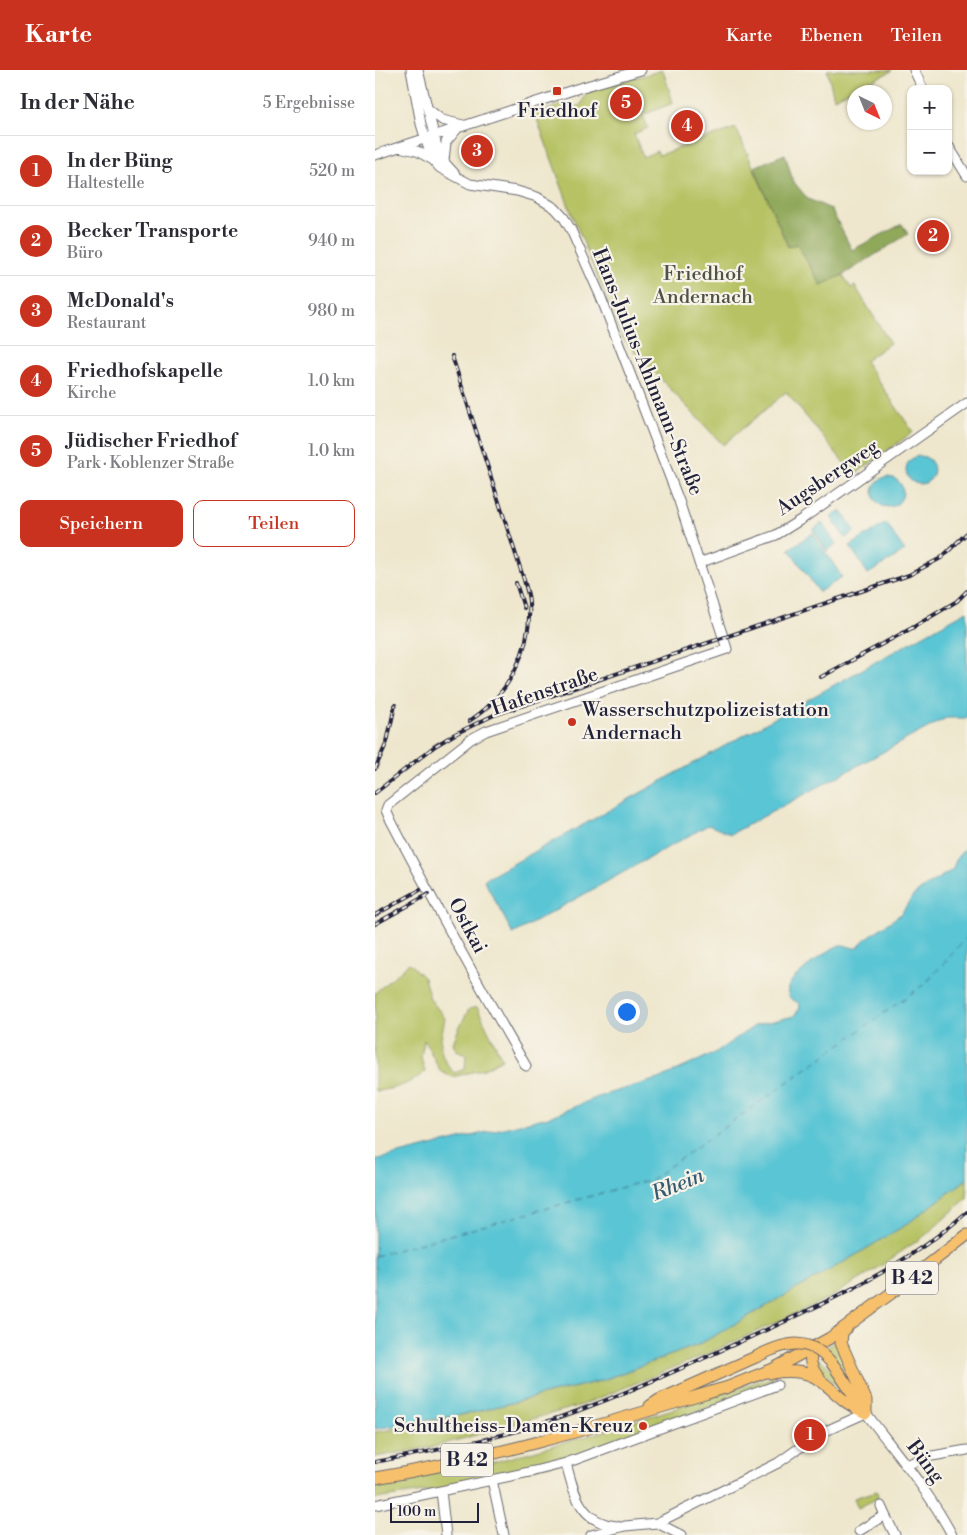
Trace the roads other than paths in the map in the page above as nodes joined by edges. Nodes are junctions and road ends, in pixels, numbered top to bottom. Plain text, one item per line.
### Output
1 (411, 70) edge
2 (417, 70) edge
3 (641, 70) edge
4 (914, 70) edge
5 (921, 85) edge
6 (428, 109) junction
7 (462, 126) junction
8 (429, 137) junction
9 (399, 147) junction
10 (952, 149) edge
11 (375, 155) edge
12 (963, 160) edge
13 (434, 161) junction
14 (444, 162) junction
15 (967, 176) edge
16 (460, 180) junction
17 (967, 403) edge
18 (699, 563) junction
19 (727, 649) joint
20 (391, 801) joint
21 (526, 1066) dead end
22 (967, 1235) edge
23 (848, 1325) junction
24 (813, 1348) junction
25 (759, 1375) junction
26 (820, 1380) junction
27 (777, 1385) dead end
28 (639, 1413) junction
29 (866, 1413) junction
30 (967, 1450) edge
31 (566, 1463) junction
32 (905, 1465) junction
33 (375, 1478) edge
34 (492, 1480) junction
35 (441, 1491) junction
36 (375, 1505) edge
37 (881, 1506) dead end
38 (885, 1515) junction
39 (657, 1523) junction
40 (625, 1526) junction
41 (859, 1531) dead end
42 (446, 1535) edge
43 (504, 1535) edge
44 (591, 1535) edge
45 (681, 1535) edge
46 (895, 1535) edge
47 (952, 1535) edge

1 - 8 street
2 - 6 street
3 - 7 street
4 - 5 street
6 - 7 street
6 - 8 street
7 - 8 street
7 - 14 street
8 - 9 street
8 - 13 street
8 - 14 street
9 - 11 street
9 - 13 street, Hans-Julius-Ahlmann-Straße
10 - 12 street
12 - 15 street
13 - 16 street, Hans-Julius-Ahlmann-Straße
14 - 16 street
16 - 18 street, Hans-Julius-Ahlmann-Straße
17 - 18 street, Augsbergweg
18 - 19 street, Hans-Julius-Ahlmann-Straße
19 - 20 street, Hafenstraße
20 - 21 street, Ostkai
22 - 23 main road, B 42
23 - 24 main road, B 42
23 - 29 main road
24 - 25 main road, B 42
24 - 26 main road, B 42
25 - 26 main road, B 42
25 - 28 main road, B 42
26 - 29 main road, B 42
27 - 31 street
28 - 29 main road, B 42, bridge
28 - 33 main road, B 42
29 - 32 street, Büng
29 - 39 street
30 - 32 street
31 - 34 street
31 - 40 street
32 - 47 street, Büng
34 - 35 street
34 - 43 street
35 - 36 street
35 - 42 street
37 - 38 street
38 - 41 street
38 - 46 street
39 - 40 street
39 - 45 street
40 - 44 street

